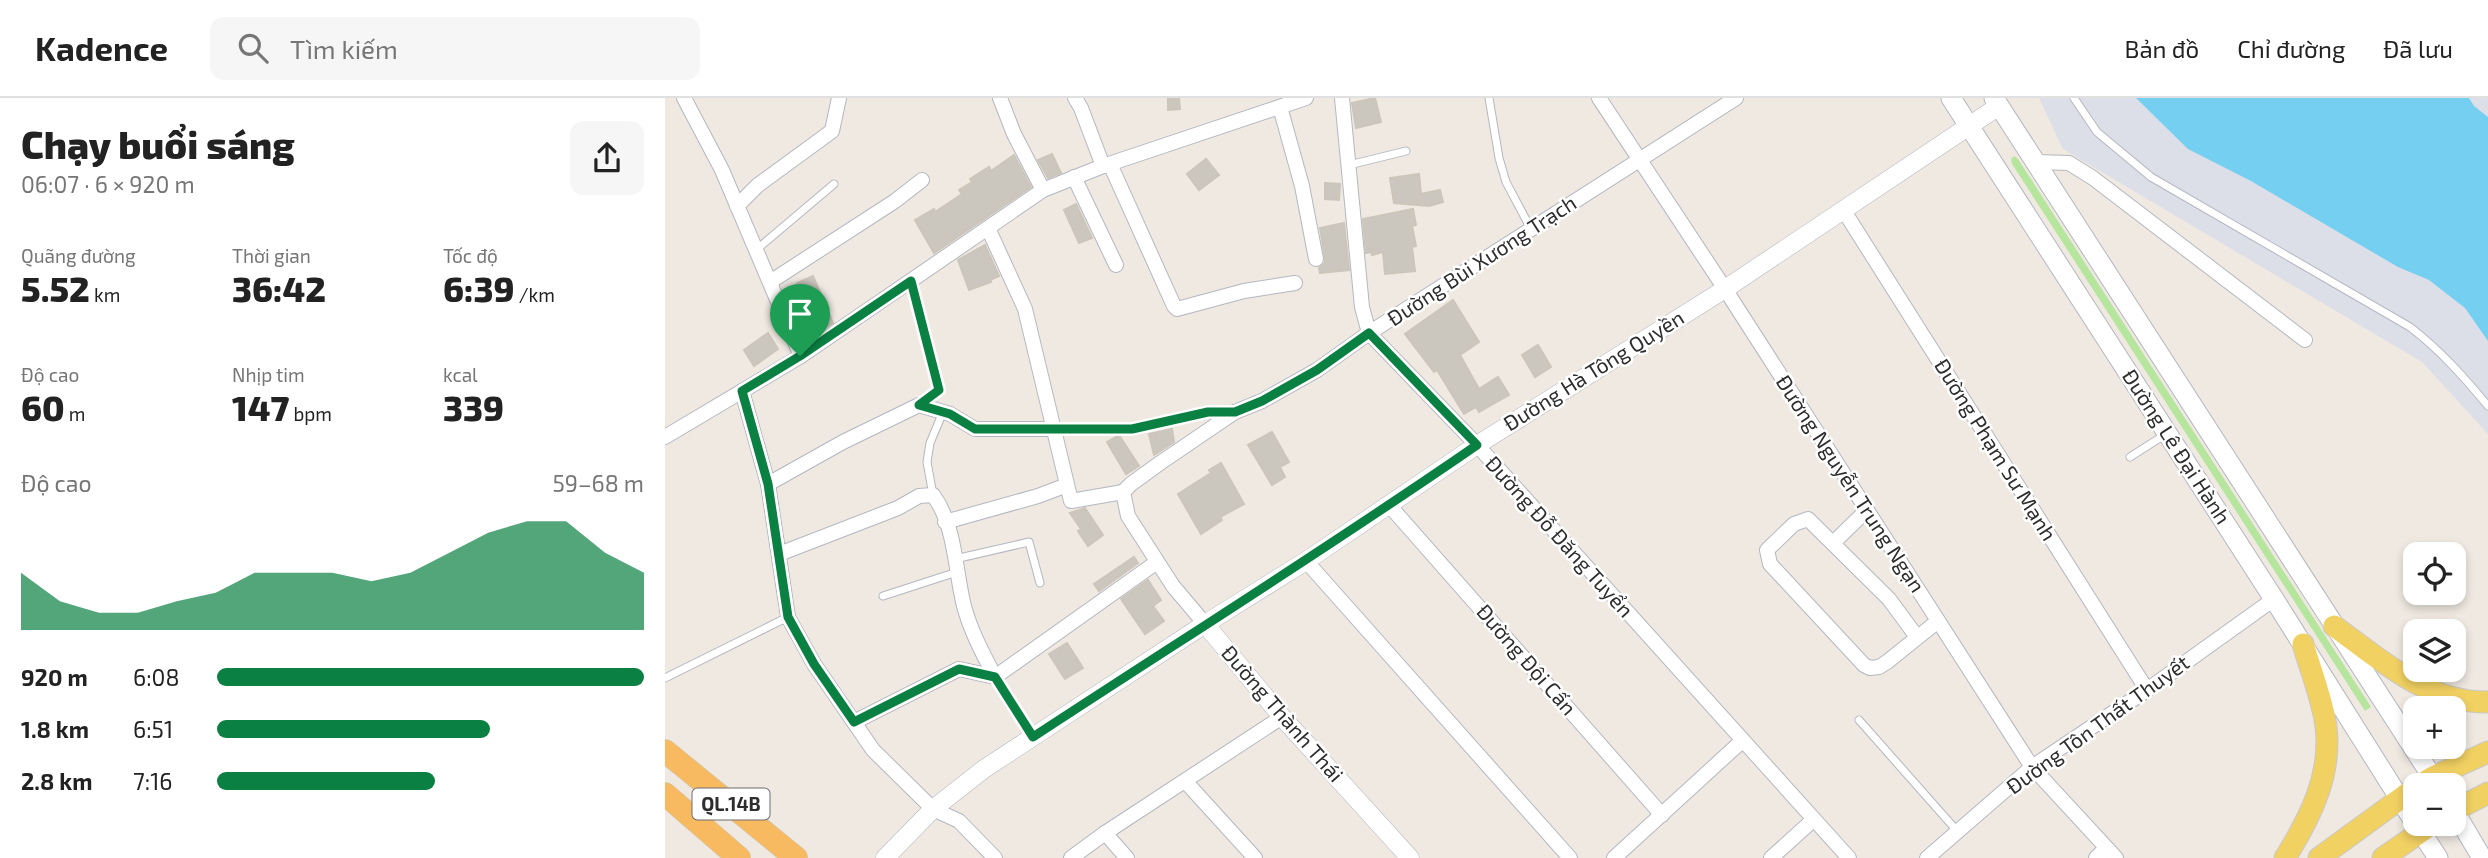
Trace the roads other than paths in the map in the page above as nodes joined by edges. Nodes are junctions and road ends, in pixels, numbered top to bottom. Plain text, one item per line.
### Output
1 (684, 98) edge
2 (839, 98) edge
3 (1000, 98) edge
4 (1306, 98) edge
5 (1342, 98) edge
6 (1489, 98) edge
7 (1599, 98) edge
8 (1737, 98) edge
9 (1951, 98) edge
10 (2074, 98) edge
11 (1997, 102) edge
12 (1078, 103) edge
13 (1274, 105) edge
14 (1969, 126) junction
15 (1405, 152) dead end
16 (1639, 159) junction
17 (2035, 162) junction
18 (1106, 165) junction
19 (1349, 165) junction
20 (1074, 177) junction
21 (922, 180) dead end
22 (834, 184) dead end
23 (1043, 190) junction
24 (737, 206) junction
25 (1844, 211) junction
26 (988, 228) junction
27 (1531, 229) junction
28 (756, 250) junction
29 (1316, 259) dead end
30 (1116, 265) dead end
31 (911, 281) junction
32 (769, 282) junction
33 (1295, 283) dead end
34 (1725, 289) junction
35 (1369, 333) junction
36 (2305, 340) dead end
37 (800, 356) junction
38 (742, 391) junction
39 (919, 405) junction
40 (2488, 406) edge
41 (943, 412) junction
42 (1055, 429) junction
43 (2167, 433) junction
44 (665, 437) edge
45 (1477, 445) junction
46 (2130, 457) dead end
47 (768, 484) junction
48 (1067, 485) junction
49 (1123, 492) junction
50 (933, 495) junction
51 (1389, 505) junction
52 (1867, 510) junction
53 (945, 522) junction
54 (1833, 543) junction
55 (779, 554) junction
56 (1306, 561) junction
57 (1157, 562) junction
58 (956, 566) junction
59 (1040, 583) dead end
60 (883, 596) dead end
61 (2274, 599) junction
62 (788, 617) junction
63 (1938, 621) junction
64 (1205, 624) junction
65 (2334, 626) junction
66 (1917, 637) junction
67 (2303, 645) junction
68 (995, 677) junction
69 (665, 678) edge
70 (2147, 690) junction
71 (2488, 702) edge
72 (1282, 717) junction
73 (1859, 720) dead end
74 (854, 722) junction
75 (1033, 737) junction
76 (1742, 741) junction
77 (665, 751) edge
78 (2488, 752) edge
79 (2032, 767) junction
80 (2409, 773) edge
81 (2413, 773) edge
82 (2448, 773) edge
83 (1185, 781) junction
84 (2488, 793) edge
85 (665, 794) edge
86 (2403, 800) edge
87 (2466, 804) edge
88 (933, 809) junction
89 (1662, 815) junction
90 (1813, 820) junction
91 (2466, 831) edge
92 (1958, 832) junction
93 (1105, 833) junction
94 (2409, 836) edge
95 (2426, 836) edge
96 (2106, 855) edge
97 (739, 858) edge
98 (796, 858) edge
99 (885, 858) edge
100 (995, 858) edge
101 (1071, 858) edge
102 (1127, 858) edge
103 (1255, 858) edge
104 (1409, 858) edge
105 (1570, 858) edge
106 (1614, 858) edge
107 (1771, 858) edge
108 (1849, 858) edge
109 (1927, 858) edge
110 (2285, 858) edge
111 (2319, 858) edge
112 (2383, 858) edge
113 (2438, 858) edge
114 (2482, 858) edge

1 - 24 street
2 - 24 street
3 - 23 street
4 - 13 street
5 - 19 street
6 - 27 lane
7 - 16 street, Đường Nguyễn Trung Ngạn
8 - 16 street, Đường Bùi Xương Trạch
9 - 14 main road, Đường Lê Đại Hành
10 - 40 lane
11 - 14 street, Đường Hà Tông Quyền
11 - 17 main road, Đường Lê Đại Hành
12 - 18 street
13 - 18 street
13 - 29 street
14 - 25 street, Đường Hà Tông Quyền
14 - 43 main road, Đường Lê Đại Hành
15 - 19 lane
16 - 27 street, Đường Bùi Xương Trạch
16 - 34 street, Đường Nguyễn Trung Ngạn
17 - 36 street
17 - 65 main road, Đường Lê Đại Hành
18 - 20 street
18 - 33 street
19 - 35 street
20 - 23 street
20 - 30 street
21 - 32 street
22 - 28 lane
23 - 26 street
24 - 28 street
25 - 34 street, Đường Hà Tông Quyền
25 - 70 street, Đường Phạm Sư Mạnh
26 - 31 street
26 - 42 street
27 - 35 street, Đường Bùi Xương Trạch
28 - 32 street
31 - 37 street
31 - 39 lane
32 - 37 street
34 - 45 street, Đường Hà Tông Quyền
34 - 52 street, Đường Nguyễn Trung Ngạn
35 - 45 street, Đường Đỗ Đăng Tuyển
35 - 49 street, Đường Bùi Xương Trạch
37 - 38 street
38 - 44 street
38 - 47 street
39 - 41 street
39 - 47 street
41 - 42 street
41 - 50 lane
42 - 48 street
43 - 46 lane
43 - 61 main road, Đường Lê Đại Hành
45 - 51 street, Đường Hà Tông Quyền
45 - 76 street, Đường Đỗ Đăng Tuyển
47 - 55 street
48 - 49 street
48 - 53 street
49 - 57 street, Đường Thành Thái
50 - 53 street
50 - 55 street
51 - 56 street, Đường Hà Tông Quyền
51 - 89 street, Đường Đội Cấn
52 - 54 street
52 - 63 street, Đường Nguyễn Trung Ngạn
53 - 58 street
54 - 66 street
54 - 66 street
55 - 62 street
56 - 64 street, Đường Hà Tông Quyền
56 - 105 street
57 - 64 street, Đường Thành Thái
57 - 68 street
58 - 59 lane
58 - 60 lane
58 - 68 street
61 - 67 main road, Đường Lê Đại Hành
61 - 70 street, Đường Tôn Thất Thuyết
62 - 69 lane
62 - 74 street
63 - 66 street
63 - 79 street, Đường Nguyễn Trung Ngạn
64 - 72 street, Đường Thành Thái
64 - 75 street, Đường Hà Tông Quyền
65 - 71 main road
65 - 81 main road, Đường Lê Đại Hành
67 - 80 main road, Đường Lê Đại Hành
67 - 110 main road
68 - 74 street
68 - 75 lane
70 - 79 street, Đường Tôn Thất Thuyết
72 - 83 street
72 - 104 street, Đường Thành Thái
73 - 92 lane
74 - 88 street
75 - 88 street, Đường Hà Tông Quyền
76 - 89 street
76 - 90 street, Đường Đỗ Đăng Tuyển
77 - 98 highway, QL.14B
78 - 82 main road
79 - 92 street, Đường Tôn Thất Thuyết
79 - 96 street, Đường Nguyễn Trung Ngạn
83 - 93 street
83 - 103 street
84 - 87 main road
85 - 97 highway, QL.14B
86 - 111 main road
88 - 99 street, Đường Hà Tông Quyền
88 - 100 street
89 - 106 street
90 - 107 street
90 - 108 street, Đường Đỗ Đăng Tuyển
91 - 114 main road
92 - 109 street, Đường Tôn Thất Thuyết
93 - 101 street
93 - 102 street
94 - 112 main road
95 - 113 main road

